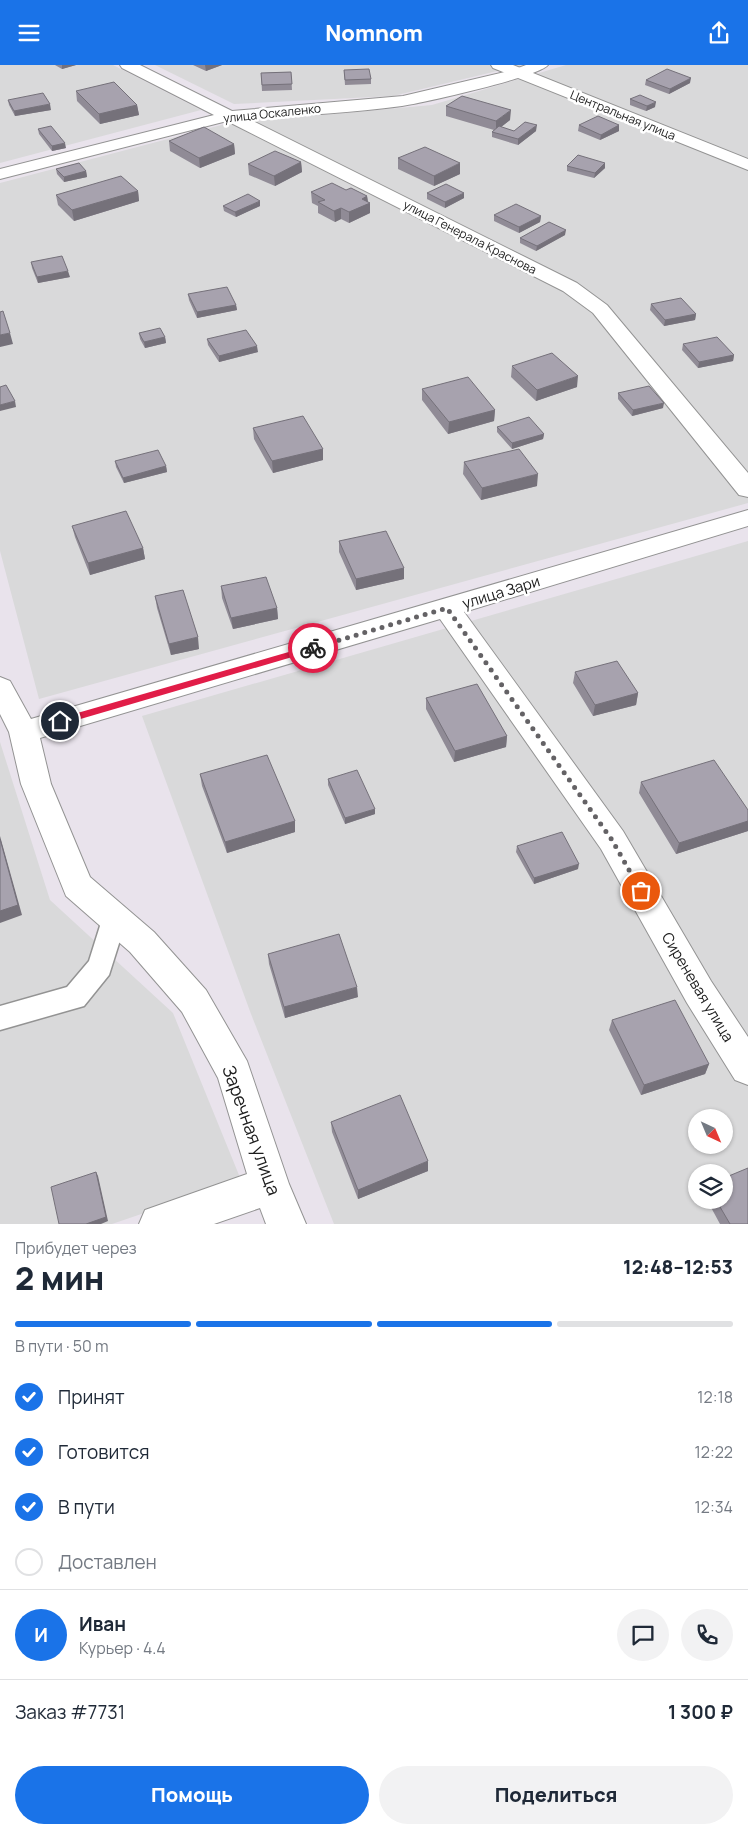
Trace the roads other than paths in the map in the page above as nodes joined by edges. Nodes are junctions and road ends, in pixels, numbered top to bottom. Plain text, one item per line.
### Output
1 (128, 65) edge
2 (499, 65) edge
3 (540, 65) edge
4 (518, 74) junction
5 (228, 116) junction
6 (748, 165) edge
7 (0, 175) edge
8 (748, 489) edge
9 (748, 518) edge
10 (447, 608) junction
11 (0, 688) edge
12 (24, 732) junction
13 (114, 918) junction
14 (0, 1019) edge
15 (748, 1068) edge
16 (270, 1185) junction
17 (159, 1224) edge
18 (286, 1224) edge

1 - 5 street, улица Генерала Краснова
2 - 4 street, Центральная улица
3 - 4 street, улица Оскаленко
4 - 5 street, улица Оскаленко
4 - 6 street, Центральная улица
5 - 7 street, улица Оскаленко
5 - 8 street, улица Генерала Краснова
9 - 10 street, улица Зари
10 - 12 street, улица Зари
10 - 15 street, Сиреневая улица
11 - 12 street, Заречная улица
12 - 13 street, Заречная улица
13 - 14 lane
13 - 16 street, Заречная улица
16 - 17 street
16 - 18 street, Заречная улица

